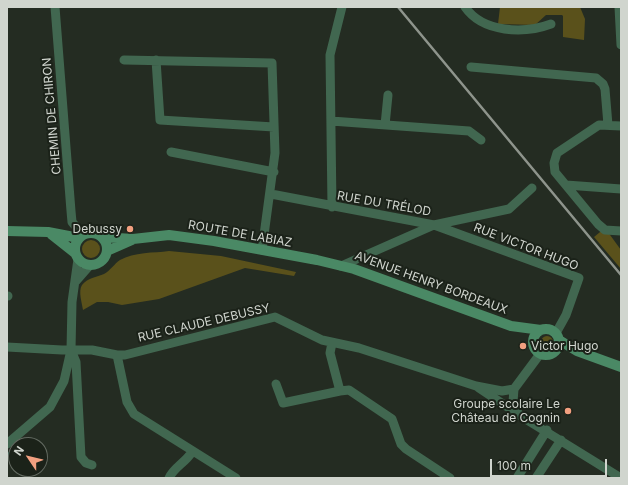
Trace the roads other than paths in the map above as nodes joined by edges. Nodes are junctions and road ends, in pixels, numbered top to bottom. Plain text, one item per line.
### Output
1 (55, 7) edge
2 (342, 7) edge
3 (465, 7) edge
4 (619, 7) edge
5 (551, 24) dead end
6 (621, 45) edge
7 (124, 60) dead end
8 (156, 60) junction
9 (471, 67) dead end
10 (388, 95) dead end
11 (331, 121) junction
12 (385, 125) junction
13 (608, 125) junction
14 (621, 126) edge
15 (274, 127) junction
16 (480, 140) dead end
17 (171, 152) dead end
18 (274, 172) junction
19 (566, 186) junction
20 (532, 188) dead end
21 (621, 189) edge
22 (271, 194) junction
23 (332, 206) junction
24 (72, 222) junction
25 (434, 225) junction
26 (7, 231) edge
27 (48, 232) junction
28 (621, 232) edge
29 (62, 234) junction
30 (81, 237) junction
31 (102, 237) junction
32 (133, 239) junction
33 (262, 250) junction
34 (107, 252) junction
35 (77, 256) junction
36 (90, 265) junction
37 (341, 266) junction
38 (76, 281) junction
39 (511, 326) junction
40 (541, 330) junction
41 (558, 341) junction
42 (533, 342) junction
43 (332, 343) junction
44 (7, 347) edge
45 (70, 350) junction
46 (540, 354) junction
47 (117, 355) junction
48 (621, 367) edge
49 (276, 384) dead end
50 (476, 386) junction
51 (514, 389) junction
52 (340, 391) junction
53 (518, 414) junction
54 (546, 430) junction
55 (561, 440) junction
56 (7, 444) edge
57 (192, 452) junction
58 (92, 465) dead end
59 (169, 478) edge
60 (236, 478) edge
61 (450, 478) edge
62 (517, 478) edge
63 (536, 478) edge
64 (621, 478) edge

1 - 24 street, CHEMIN DE CHIRON
2 - 11 street
3 - 5 street
4 - 6 street
7 - 8 street
8 - 15 street
8 - 15 street
9 - 13 street
10 - 12 street
11 - 12 street
11 - 23 street
12 - 16 street
13 - 14 street
13 - 19 street
15 - 18 street
17 - 18 street
18 - 22 street
19 - 21 street
19 - 28 street
20 - 25 street, RUE DU TRÉLOD
22 - 23 street, RUE DU TRÉLOD
22 - 33 street
23 - 25 street, RUE DU TRÉLOD
24 - 29 street
24 - 30 street
25 - 37 street
25 - 41 street, RUE VICTOR HUGO
26 - 27 main road
27 - 29 main road
27 - 35 main road
29 - 30 main road
30 - 31 main road
30 - 35 main road
31 - 32 main road, ROUTE DE LABIAZ
31 - 34 main road
32 - 33 main road, ROUTE DE LABIAZ
32 - 34 main road, ROUTE DE LABIAZ
33 - 37 main road, ROUTE DE LABIAZ
34 - 36 main road
35 - 36 main road
35 - 38 street
36 - 38 street
37 - 39 main road, AVENUE HENRY BORDEAUX
38 - 45 street
39 - 40 main road, AVENUE HENRY BORDEAUX
39 - 42 main road, AVENUE HENRY BORDEAUX
40 - 41 main road
40 - 42 main road
41 - 46 main road
41 - 48 main road
42 - 46 main road
43 - 47 street, RUE CLAUDE DEBUSSY
43 - 50 street, RUE CLAUDE DEBUSSY
43 - 52 street
44 - 45 street, RUE CLAUDE DEBUSSY
45 - 47 street, RUE CLAUDE DEBUSSY
45 - 56 street
45 - 58 street
46 - 51 street
47 - 57 street
49 - 52 street
50 - 51 street, RUE CLAUDE DEBUSSY
50 - 53 street, RUE CLAUDE DEBUSSY
51 - 53 street
52 - 61 street
53 - 54 street, RUE CLAUDE DEBUSSY
54 - 55 street, RUE CLAUDE DEBUSSY
54 - 62 street
55 - 63 street
55 - 64 street, RUE CLAUDE DEBUSSY
57 - 59 street
57 - 60 street

